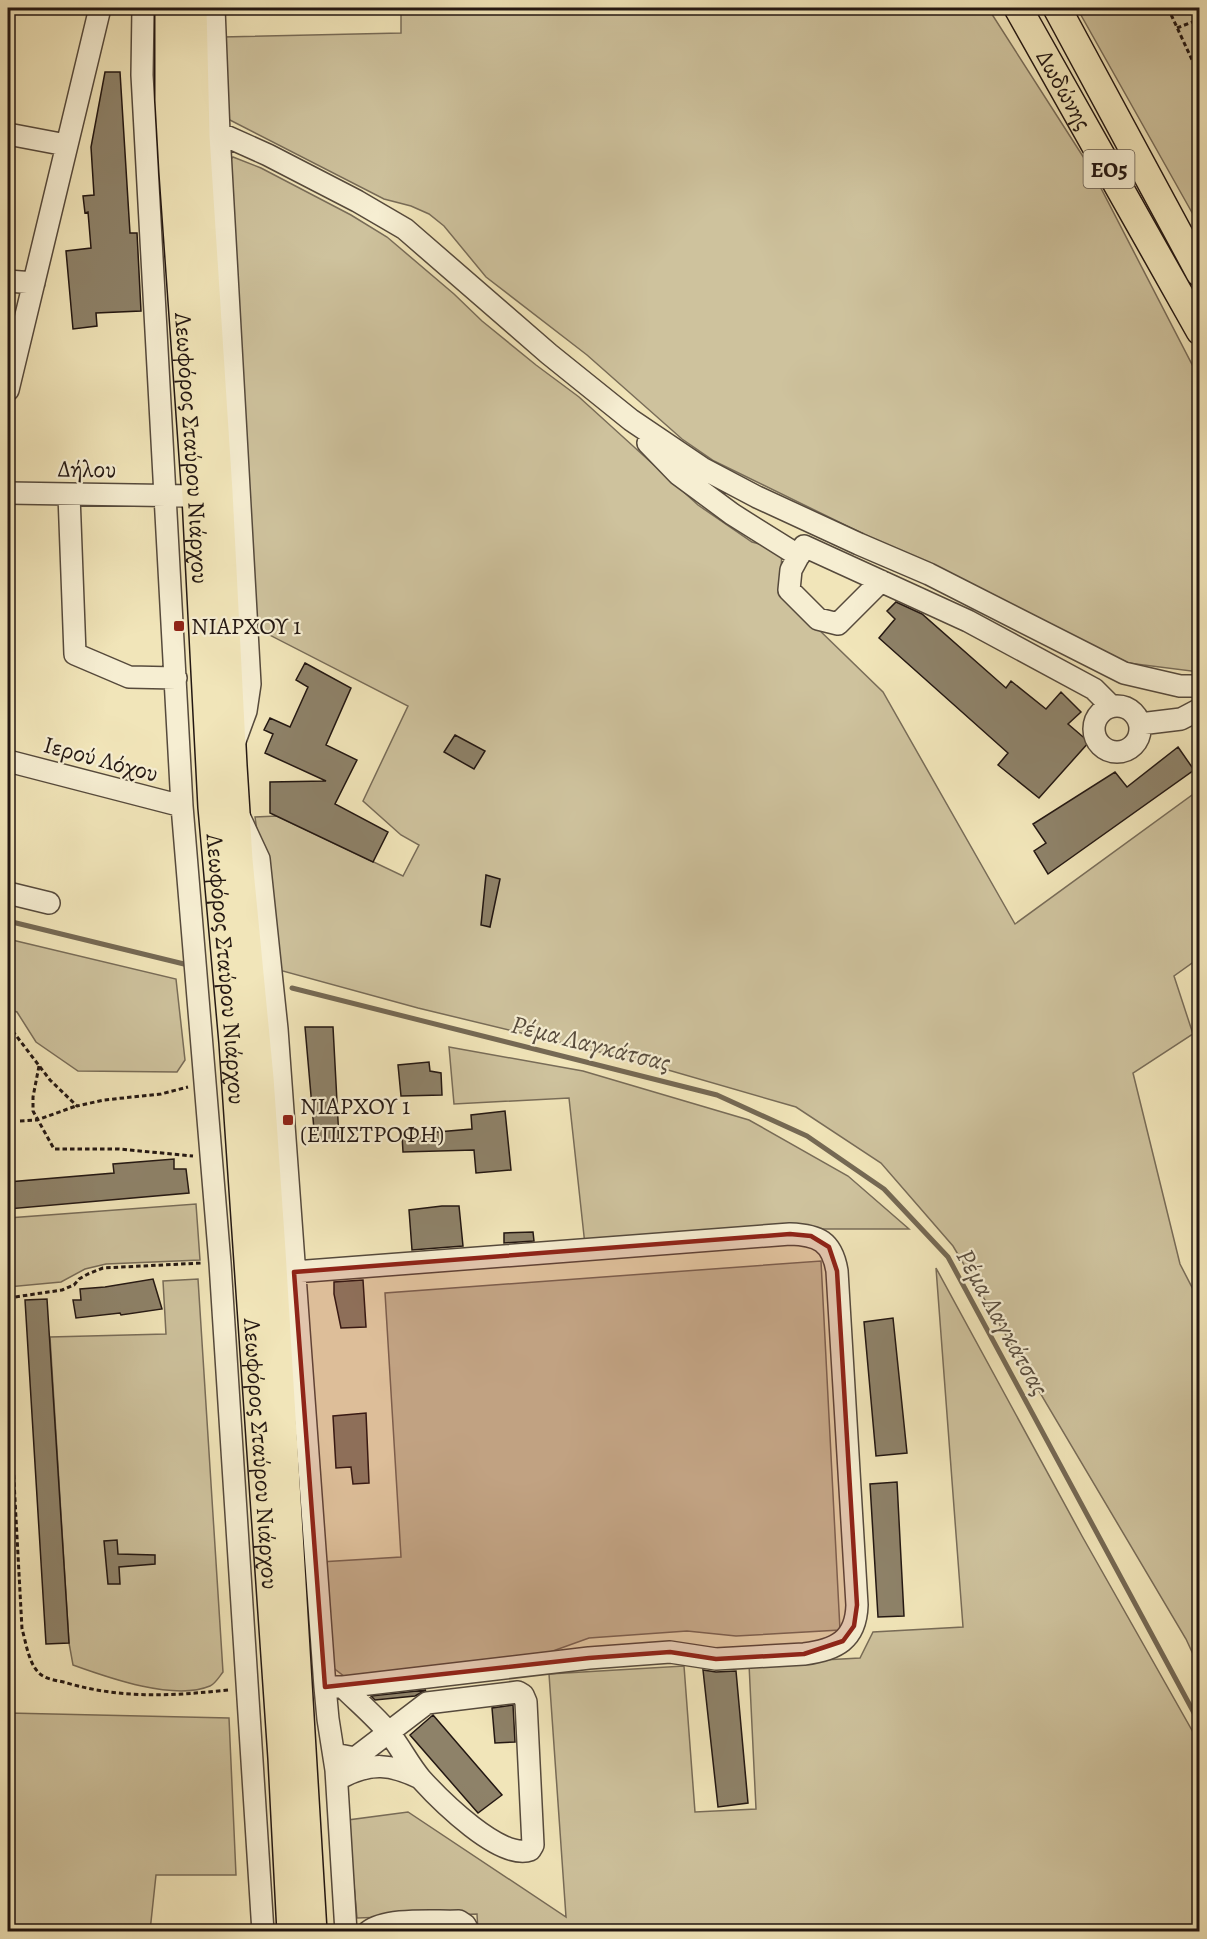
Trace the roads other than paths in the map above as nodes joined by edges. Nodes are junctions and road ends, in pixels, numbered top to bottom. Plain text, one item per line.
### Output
1 (100, 8) edge
2 (143, 8) edge
3 (169, 8) edge
4 (193, 8) edge
5 (214, 8) edge
6 (1018, 8) edge
7 (1057, 8) edge
8 (219, 133) junction
9 (8, 134) edge
10 (66, 145) junction
11 (1200, 273) edge
12 (8, 281) edge
13 (34, 283) junction
14 (1200, 332) edge
15 (8, 390) edge
16 (613, 405) junction
17 (8, 493) edge
18 (69, 495) junction
19 (165, 496) junction
20 (196, 496) junction
21 (799, 556) junction
22 (881, 581) junction
23 (176, 678) junction
24 (1200, 686) edge
25 (1112, 706) junction
26 (1200, 709) edge
27 (1140, 724) junction
28 (232, 747) junction
29 (8, 761) edge
30 (183, 806) junction
31 (236, 809) junction
32 (8, 893) edge
33 (49, 903) dead end
34 (294, 1272) junction
35 (334, 1687) junction
36 (388, 1732) junction
37 (334, 1754) junction
38 (420, 1778) junction
39 (336, 1780) junction
40 (263, 1932) edge
41 (291, 1932) edge
42 (314, 1932) edge
43 (346, 1932) edge
44 (368, 1932) edge
45 (469, 1932) edge

1 - 10 street
2 - 19 street
3 - 20 main road, Λεωφόρος Σταύρου Νιάρχου
4 - 28 main road, Λεωφόρος Σταύρου Νιάρχου
5 - 8 street
6 - 14 main road, Δωδώνης / ΕΟ5
7 - 11 main road, Δωδώνης / ΕΟ5
8 - 16 street
8 - 28 street
9 - 10 street
10 - 13 street
12 - 13 street
13 - 15 street
16 - 21 street
16 - 24 street
17 - 18 street, Δήλου
18 - 19 street, Δήλου
18 - 23 street
19 - 20 street, Δήλου
19 - 23 street
20 - 41 main road, Λεωφόρος Σταύρου Νιάρχου
21 - 22 street
21 - 22 street
22 - 25 street
23 - 30 street
25 - 27 street
25 - 27 street
26 - 27 street
28 - 31 main road, Λεωφόρος Σταύρου Νιάρχου
29 - 30 street, Ιερού Λόχου
30 - 40 street
31 - 34 street
31 - 42 main road, Λεωφόρος Σταύρου Νιάρχου
32 - 33 street
34 - 35 street
34 - 35 street
35 - 36 street
35 - 37 street
36 - 37 street
36 - 38 street
36 - 38 street
37 - 39 street
38 - 39 street
39 - 43 street
44 - 45 street

